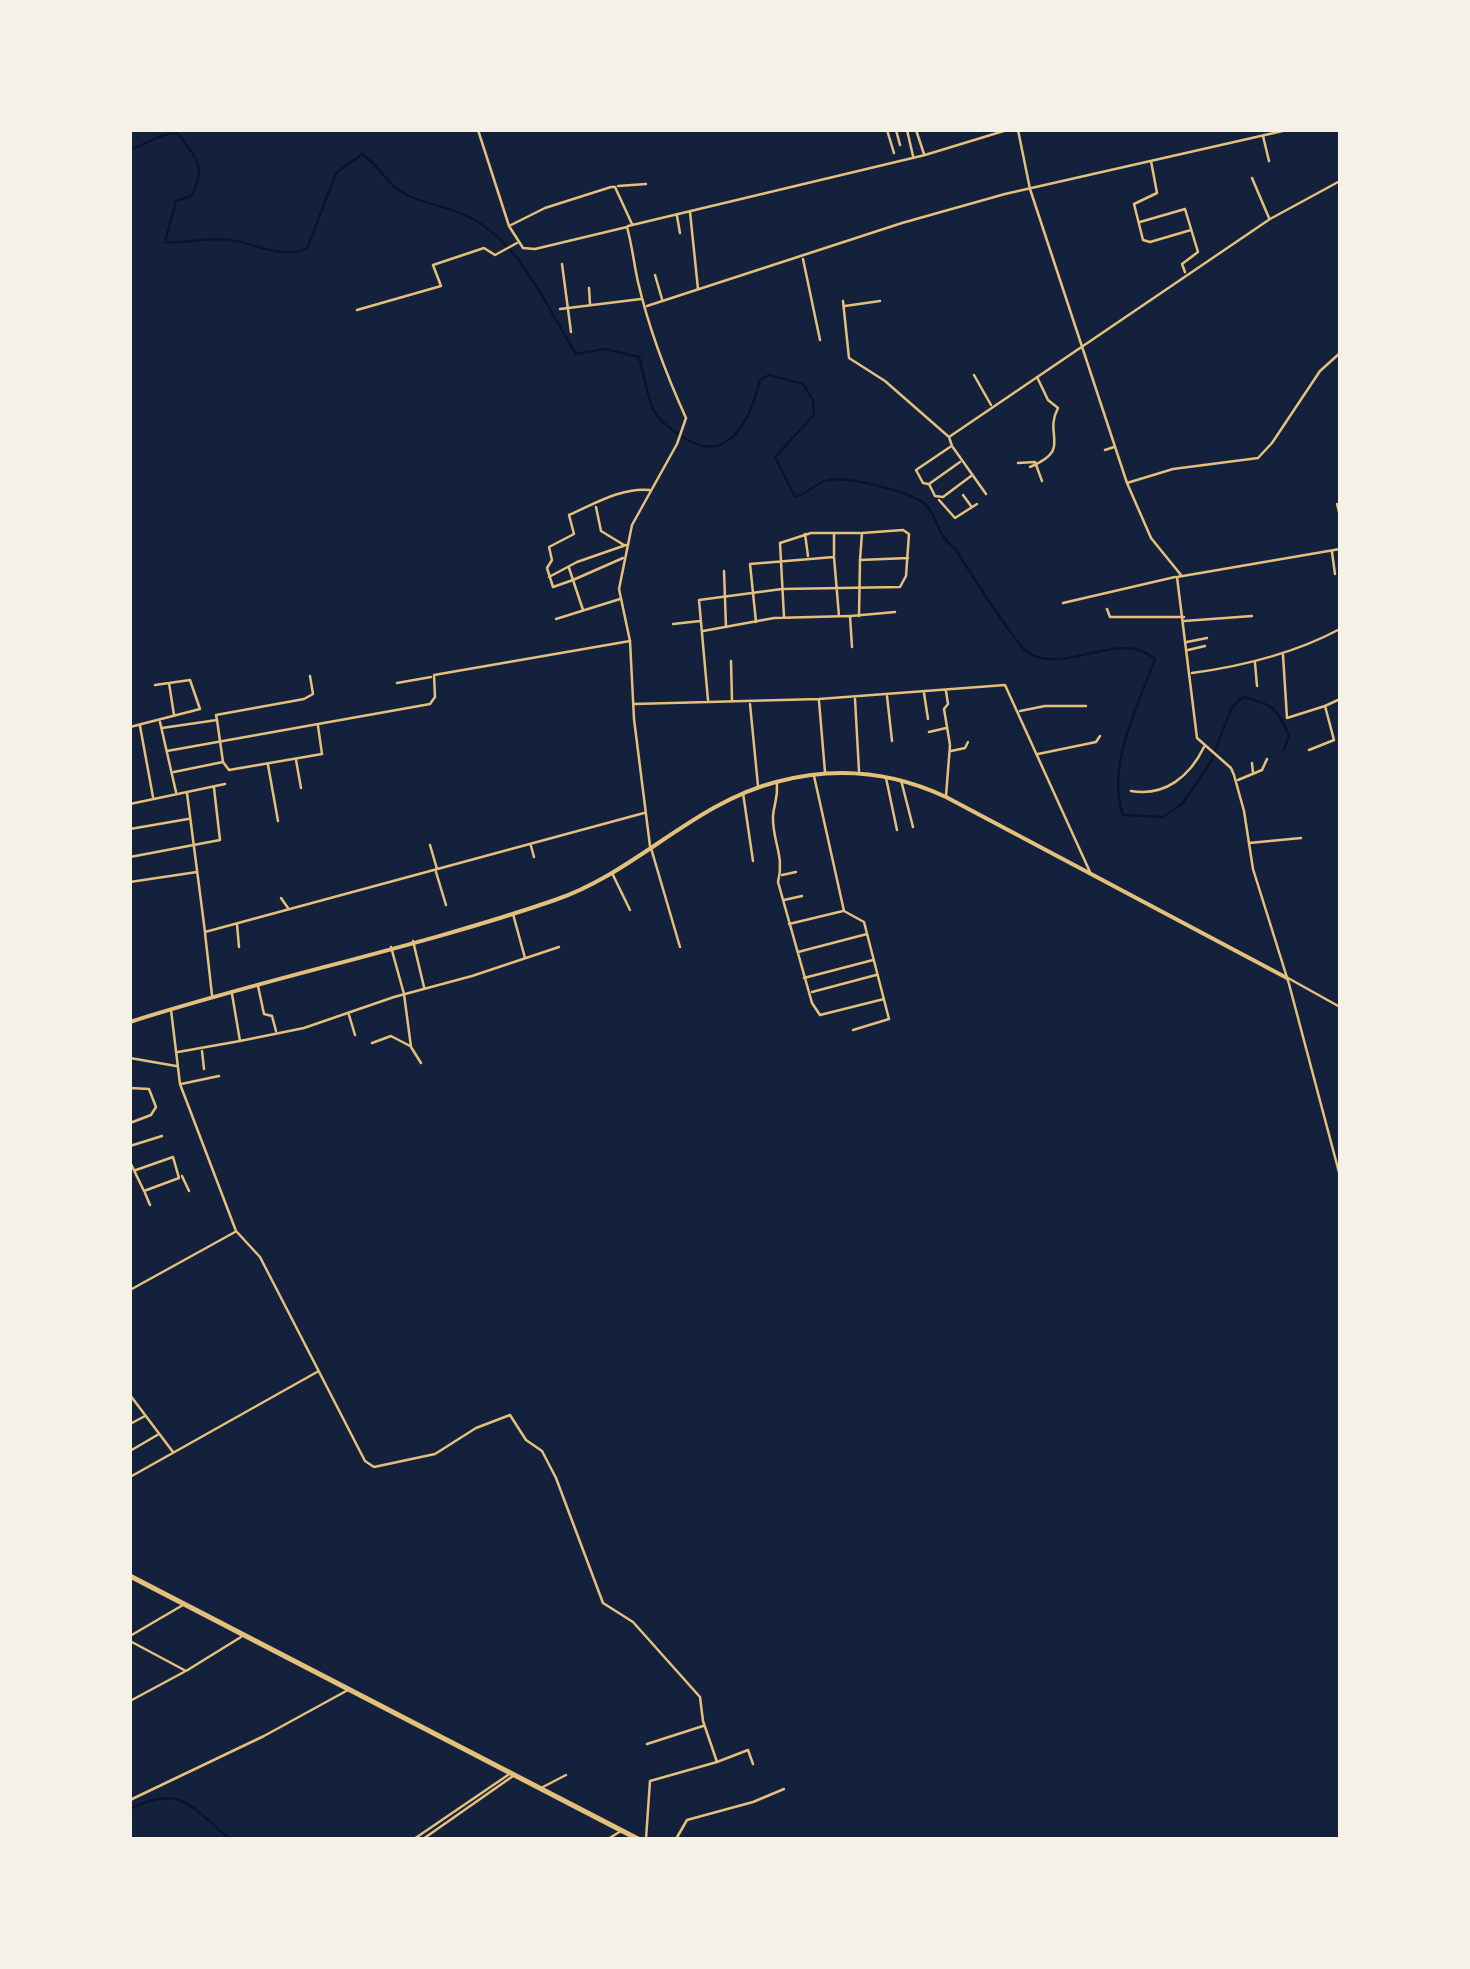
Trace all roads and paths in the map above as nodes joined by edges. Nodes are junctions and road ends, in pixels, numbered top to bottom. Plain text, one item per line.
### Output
1 (478, 130) edge
2 (887, 130) edge
3 (896, 130) edge
4 (906, 130) edge
5 (916, 130) edge
6 (1007, 130) edge
7 (1018, 130) edge
8 (1287, 130) edge
9 (1263, 135) junction
10 (900, 145) dead end
11 (894, 153) dead end
12 (925, 155) junction
13 (914, 158) junction
14 (1150, 160) junction
15 (1270, 161) dead end
16 (1252, 178) dead end
17 (1340, 180) edge
18 (646, 184) dead end
19 (615, 187) junction
20 (1030, 189) junction
21 (690, 211) junction
22 (676, 214) junction
23 (1270, 219) junction
24 (1138, 222) junction
25 (633, 225) junction
26 (510, 226) junction
27 (627, 227) junction
28 (1191, 230) junction
29 (680, 233) dead end
30 (517, 243) junction
31 (802, 258) junction
32 (562, 264) dead end
33 (655, 275) dead end
34 (1186, 275) junction
35 (588, 288) dead end
36 (698, 290) junction
37 (643, 298) junction
38 (662, 300) junction
39 (880, 301) dead end
40 (591, 305) junction
41 (645, 306) junction
42 (568, 308) junction
43 (560, 309) dead end
44 (357, 310) dead end
45 (572, 332) dead end
46 (820, 340) dead end
47 (1083, 344) junction
48 (1340, 352) edge
49 (974, 375) dead end
50 (1036, 376) junction
51 (992, 406) junction
52 (949, 437) junction
53 (952, 446) junction
54 (1116, 447) junction
55 (1105, 450) dead end
56 (961, 461) junction
57 (1018, 462) dead end
58 (1037, 464) junction
59 (1030, 467) dead end
60 (972, 476) junction
61 (1042, 480) dead end
62 (1127, 483) junction
63 (929, 484) junction
64 (650, 490) junction
65 (986, 494) dead end
66 (963, 495) dead end
67 (938, 498) junction
68 (595, 504) junction
69 (1336, 504) dead end
70 (1340, 516) edge
71 (834, 531) junction
72 (862, 533) junction
73 (805, 534) junction
74 (626, 546) junction
75 (1340, 550) edge
76 (1332, 551) junction
77 (834, 557) junction
78 (623, 558) junction
79 (808, 558) junction
80 (908, 558) junction
81 (780, 560) junction
82 (860, 560) junction
83 (568, 566) junction
84 (724, 571) dead end
85 (1335, 574) dead end
86 (1180, 576) junction
87 (549, 577) junction
88 (573, 580) junction
89 (859, 586) junction
90 (836, 587) junction
91 (782, 588) junction
92 (698, 590) dead end
93 (751, 593) junction
94 (725, 598) junction
95 (620, 600) junction
96 (700, 600) junction
97 (1064, 603) dead end
98 (1107, 609) dead end
99 (583, 610) junction
100 (896, 612) dead end
101 (839, 616) junction
102 (850, 616) junction
103 (859, 616) junction
104 (1252, 616) dead end
105 (556, 618) dead end
106 (784, 618) junction
107 (1184, 619) junction
108 (701, 621) junction
109 (756, 622) junction
110 (673, 624) dead end
111 (726, 628) junction
112 (1340, 629) edge
113 (702, 631) junction
114 (1207, 638) dead end
115 (630, 642) junction
116 (1187, 642) junction
117 (1205, 646) dead end
118 (852, 647) dead end
119 (1188, 650) junction
120 (1282, 654) junction
121 (731, 661) dead end
122 (1255, 662) junction
123 (1190, 673) junction
124 (310, 676) dead end
125 (433, 677) junction
126 (169, 682) junction
127 (397, 683) dead end
128 (154, 685) dead end
129 (1257, 686) dead end
130 (946, 690) junction
131 (924, 692) junction
132 (887, 694) junction
133 (854, 696) junction
134 (1340, 699) edge
135 (818, 700) junction
136 (750, 701) junction
137 (708, 702) junction
138 (732, 702) junction
139 (633, 704) junction
140 (1086, 706) dead end
141 (1325, 706) junction
142 (200, 709) junction
143 (1019, 712) junction
144 (174, 716) junction
145 (928, 718) dead end
146 (160, 720) junction
147 (217, 720) junction
148 (202, 722) junction
149 (139, 724) junction
150 (318, 725) junction
151 (130, 727) edge
152 (162, 728) junction
153 (948, 728) junction
154 (929, 732) dead end
155 (1100, 736) dead end
156 (219, 740) junction
157 (892, 741) dead end
158 (968, 742) dead end
159 (1205, 747) junction
160 (167, 750) junction
161 (1310, 750) dead end
162 (950, 752) junction
163 (1036, 754) junction
164 (296, 758) junction
165 (1267, 759) dead end
166 (224, 762) junction
167 (1252, 763) dead end
168 (268, 764) junction
169 (172, 772) junction
170 (860, 772) junction
171 (813, 774) junction
172 (825, 774) junction
173 (1252, 774) junction
174 (886, 776) junction
175 (900, 779) junction
176 (1236, 781) junction
177 (776, 782) junction
178 (225, 784) dead end
179 (758, 787) junction
180 (214, 788) junction
181 (301, 788) dead end
182 (187, 792) junction
183 (1132, 792) dead end
184 (743, 793) junction
185 (130, 794) edge
186 (176, 794) junction
187 (946, 796) junction
188 (154, 798) junction
189 (131, 804) edge
190 (644, 813) junction
191 (189, 819) junction
192 (278, 821) dead end
193 (913, 827) dead end
194 (130, 829) edge
195 (897, 830) dead end
196 (1301, 838) dead end
197 (1248, 843) junction
198 (530, 844) junction
199 (430, 845) dead end
200 (194, 846) junction
201 (650, 848) junction
202 (130, 857) edge
203 (534, 858) dead end
204 (753, 860) dead end
205 (437, 871) junction
206 (198, 872) junction
207 (612, 872) junction
208 (796, 872) dead end
209 (1090, 872) junction
210 (186, 874) junction
211 (780, 876) junction
212 (130, 882) edge
213 (197, 884) junction
214 (802, 896) dead end
215 (281, 898) dead end
216 (782, 900) junction
217 (446, 906) dead end
218 (288, 909) junction
219 (630, 910) dead end
220 (844, 911) junction
221 (512, 912) junction
222 (236, 923) junction
223 (789, 924) junction
224 (205, 932) junction
225 (867, 934) junction
226 (412, 941) junction
227 (239, 946) dead end
228 (391, 947) junction
229 (559, 947) dead end
230 (680, 947) dead end
231 (796, 952) junction
232 (525, 958) junction
233 (874, 960) junction
234 (878, 974) junction
235 (804, 978) junction
236 (1287, 978) junction
237 (258, 984) junction
238 (424, 989) junction
239 (231, 992) junction
240 (808, 993) junction
241 (404, 994) junction
242 (212, 995) junction
243 (1340, 998) edge
244 (884, 999) junction
245 (1331, 1002) junction
246 (1340, 1007) edge
247 (171, 1009) junction
248 (348, 1014) junction
249 (130, 1022) edge
250 (853, 1030) dead end
251 (276, 1032) junction
252 (355, 1035) dead end
253 (240, 1041) junction
254 (372, 1043) dead end
255 (411, 1047) junction
256 (202, 1048) junction
257 (176, 1052) junction
258 (130, 1058) edge
259 (421, 1062) dead end
260 (178, 1066) junction
261 (204, 1069) dead end
262 (219, 1076) dead end
263 (180, 1084) junction
264 (130, 1088) edge
265 (130, 1123) edge
266 (162, 1136) dead end
267 (130, 1146) edge
268 (130, 1162) edge
269 (136, 1170) junction
270 (1340, 1176) edge
271 (180, 1177) junction
272 (144, 1190) junction
273 (190, 1191) dead end
274 (150, 1205) dead end
275 (236, 1231) junction
276 (130, 1290) edge
277 (318, 1372) junction
278 (130, 1396) edge
279 (145, 1416) junction
280 (130, 1424) edge
281 (159, 1434) junction
282 (130, 1450) edge
283 (174, 1453) junction
284 (130, 1476) edge
285 (130, 1576) edge
286 (184, 1605) junction
287 (243, 1636) junction
288 (130, 1639) edge
289 (186, 1671) junction
290 (350, 1690) junction
291 (130, 1701) edge
292 (705, 1726) junction
293 (647, 1744) dead end
294 (718, 1762) junction
295 (753, 1764) dead end
296 (692, 1770) junction
297 (512, 1774) junction
298 (566, 1774) dead end
299 (696, 1780) dead end
300 (540, 1789) junction
301 (784, 1789) dead end
302 (130, 1800) edge
303 (622, 1831) junction
304 (414, 1839) edge
305 (422, 1839) edge
306 (608, 1839) edge
307 (638, 1839) edge
308 (646, 1839) edge
309 (676, 1839) edge

1 - 26 street
2 - 11 street
3 - 10 street
4 - 13 street
5 - 12 street
6 - 12 street
7 - 20 street
8 - 9 street
9 - 14 street
9 - 15 street
12 - 13 street
13 - 21 street
14 - 20 street
14 - 24 street
16 - 23 street
17 - 23 street
18 - 19 street
19 - 25 street
19 - 26 street
20 - 31 street
20 - 47 street
21 - 22 street
21 - 36 street
22 - 25 street
22 - 29 street
23 - 34 street
24 - 28 street
24 - 28 street
25 - 27 street
26 - 30 street
27 - 30 street
27 - 37 street
28 - 34 street
30 - 44 street
31 - 36 street
31 - 46 street
32 - 42 street
33 - 38 street
34 - 47 street
35 - 40 street
36 - 38 street
37 - 40 street
37 - 41 street
38 - 41 street
39 - 52 street
40 - 42 street
41 - 64 street
42 - 43 street
42 - 45 street
47 - 50 street
47 - 54 street
48 - 62 street
49 - 51 street
50 - 51 street
50 - 58 street
51 - 52 street
52 - 53 street
53 - 56 street
53 - 63 street
54 - 55 street
54 - 62 street
56 - 60 street
56 - 63 street
57 - 58 street
58 - 59 street
58 - 61 street
60 - 65 street
60 - 67 street
62 - 86 street
63 - 67 street
64 - 68 street
64 - 74 street
66 - 67 street
68 - 74 street
68 - 87 street
69 - 70 street
71 - 72 street
71 - 73 street
71 - 77 street
72 - 80 street
72 - 82 street
73 - 79 street
73 - 81 street
74 - 78 street
74 - 83 street
75 - 76 street
76 - 85 street
76 - 86 street
77 - 79 street
77 - 90 street
78 - 88 street
78 - 95 street
79 - 81 street
80 - 82 street
80 - 89 street
81 - 91 street
81 - 93 street
82 - 89 street
83 - 87 street
83 - 88 street
84 - 94 street
86 - 97 street
86 - 107 street
87 - 88 street
88 - 99 street
89 - 90 street
89 - 103 street
90 - 91 street
90 - 101 street
91 - 93 street
91 - 106 street
92 - 96 street
93 - 94 street
93 - 109 street
94 - 96 street
94 - 111 street
95 - 99 street
95 - 115 street
96 - 108 street
98 - 107 street
99 - 105 street
100 - 103 street
101 - 102 street
101 - 106 street
102 - 103 street
102 - 118 street
104 - 107 street
106 - 109 street
107 - 116 street
108 - 110 street
108 - 113 street
109 - 111 street
111 - 113 street
112 - 120 street
113 - 137 street
114 - 116 street
115 - 125 street
115 - 139 street
116 - 119 street
117 - 119 street
119 - 123 street
120 - 122 street
120 - 141 street
121 - 138 street
122 - 123 street
122 - 129 street
123 - 159 street
124 - 147 street
125 - 127 street
125 - 150 street
126 - 128 street
126 - 142 street
126 - 144 street
130 - 131 street
130 - 143 street
130 - 153 street
131 - 132 street
131 - 145 street
132 - 133 street
132 - 157 street
133 - 135 street
133 - 170 street
134 - 141 street
135 - 136 street
135 - 172 street
136 - 138 street
136 - 179 street
137 - 138 street
137 - 139 street
139 - 190 street
140 - 143 street
141 - 161 street
142 - 144 street
142 - 148 street
143 - 163 street
144 - 146 street
146 - 149 street
146 - 152 street
147 - 148 street
147 - 156 street
148 - 152 street
149 - 151 street
149 - 188 street
150 - 156 street
150 - 164 street
152 - 160 street
153 - 154 street
153 - 162 street
155 - 163 street
156 - 160 street
156 - 166 street
158 - 162 street
159 - 176 street
159 - 183 street
160 - 169 street
162 - 187 street
163 - 209 street
164 - 168 street
164 - 181 street
165 - 173 street
166 - 168 street
166 - 169 street
167 - 173 street
168 - 192 street
169 - 186 street
170 - 172 main road
170 - 174 main road
171 - 172 main road
171 - 177 main road
171 - 220 street
173 - 176 street
174 - 175 main road
174 - 195 street
175 - 187 main road
175 - 193 street
176 - 197 street
177 - 179 main road
177 - 211 street
178 - 180 street
179 - 184 main road
180 - 182 street
180 - 200 street
182 - 186 street
182 - 191 street
184 - 201 main road
184 - 204 street
185 - 189 street
186 - 188 street
187 - 209 main road
188 - 189 street
190 - 198 street
190 - 201 street
191 - 194 street
191 - 200 street
196 - 197 street
197 - 236 street
198 - 203 street
198 - 205 street
199 - 205 street
200 - 202 street
200 - 206 street
201 - 207 main road
201 - 230 street
205 - 217 street
205 - 218 street
206 - 210 street
206 - 213 street
207 - 219 street
207 - 221 main road
208 - 211 street
209 - 236 main road
210 - 212 street
210 - 213 street
211 - 216 street
213 - 224 street
214 - 216 street
215 - 218 street
216 - 223 street
218 - 222 street
220 - 223 street
220 - 225 street
221 - 226 main road
221 - 232 street
222 - 224 street
222 - 227 street
223 - 231 street
224 - 242 street
225 - 231 street
225 - 233 street
226 - 228 main road
226 - 238 street
228 - 237 main road
228 - 241 street
229 - 232 street
231 - 235 street
232 - 238 street
233 - 234 street
233 - 235 street
234 - 240 street
234 - 244 street
235 - 240 street
236 - 245 street
236 - 270 street
237 - 239 main road
237 - 251 street
238 - 241 street
239 - 242 main road
239 - 253 street
240 - 244 street
241 - 248 street
241 - 255 street
242 - 247 main road
243 - 245 street
244 - 250 street
245 - 246 street
247 - 249 main road
247 - 257 street
248 - 251 street
248 - 252 street
251 - 253 street
253 - 256 street
254 - 255 street
255 - 259 street
256 - 257 street
256 - 261 street
257 - 260 street
258 - 260 street
260 - 263 street
262 - 263 street
263 - 275 street
264 - 265 street
266 - 267 street
268 - 269 street
269 - 271 street
269 - 272 street
271 - 272 street
271 - 273 street
272 - 274 street
275 - 276 street
275 - 277 street
277 - 283 street
277 - 292 street
278 - 279 street
279 - 280 street
279 - 281 street
281 - 282 street
281 - 283 street
283 - 284 street
285 - 286 highway
286 - 287 highway
286 - 288 street
287 - 289 street
287 - 290 highway
288 - 289 street
289 - 291 street
290 - 297 highway
290 - 302 street
292 - 293 street
292 - 294 street
294 - 295 street
294 - 296 street
296 - 299 street
296 - 308 street
297 - 300 highway
297 - 304 street
297 - 305 street
298 - 300 street
300 - 303 highway
301 - 309 street
303 - 306 street
303 - 307 highway

